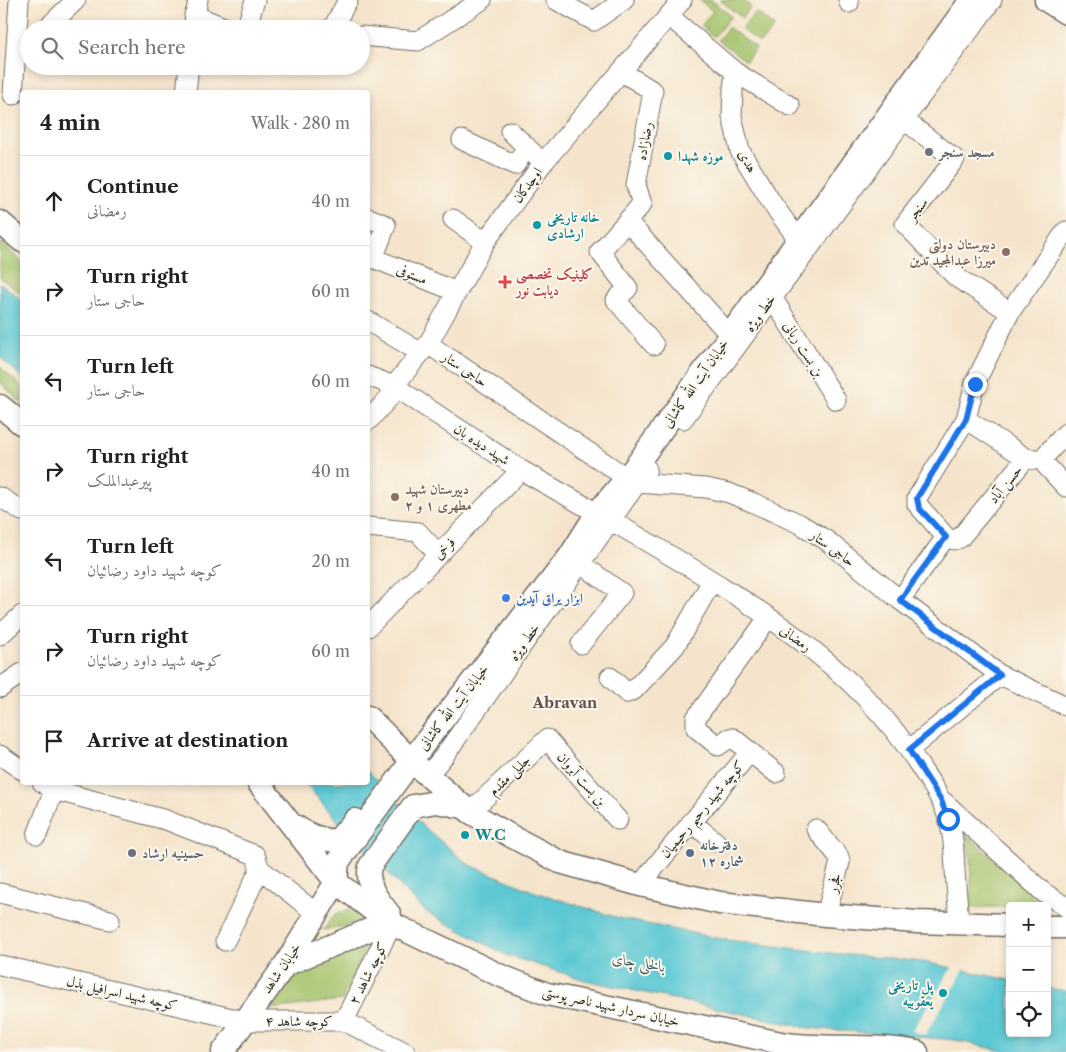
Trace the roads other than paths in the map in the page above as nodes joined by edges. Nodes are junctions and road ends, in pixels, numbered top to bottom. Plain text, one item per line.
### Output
1 (19, 0) edge
2 (76, 0) edge
3 (256, 0) edge
4 (348, 0) edge
5 (482, 0) edge
6 (556, 0) edge
7 (624, 0) edge
8 (682, 0) edge
9 (971, 0) edge
10 (992, 0) edge
11 (195, 14) edge
12 (669, 16) junction
13 (55, 20) edge
14 (209, 20) edge
15 (249, 20) edge
16 (337, 20) edge
17 (370, 37) edge
18 (20, 54) edge
19 (15, 59) junction
20 (622, 72) junction
21 (736, 72) junction
22 (187, 75) edge
23 (186, 90) edge
24 (12, 96) edge
25 (790, 106) dead end
26 (898, 115) junction
27 (510, 131) dead end
28 (462, 140) dead end
29 (527, 147) junction
30 (543, 163) junction
31 (370, 218) dead end
32 (453, 219) dead end
33 (628, 220) junction
34 (0, 222) edge
35 (1066, 231) edge
36 (20, 239) edge
37 (798, 239) junction
38 (485, 242) junction
39 (370, 257) edge
40 (457, 292) junction
41 (772, 297) junction
42 (1010, 312) junction
43 (370, 322) edge
44 (730, 334) junction
45 (654, 345) dead end
46 (424, 348) junction
47 (370, 377) edge
48 (396, 388) junction
49 (836, 400) dead end
50 (0, 406) edge
51 (370, 419) edge
52 (966, 419) junction
53 (20, 422) edge
54 (1066, 433) edge
55 (1034, 459) junction
56 (521, 470) junction
57 (632, 480) junction
58 (1066, 487) edge
59 (0, 498) edge
60 (20, 510) edge
61 (604, 517) junction
62 (370, 527) edge
63 (946, 537) junction
64 (438, 554) junction
65 (575, 559) junction
66 (712, 581) junction
67 (900, 600) junction
68 (20, 617) edge
69 (768, 618) junction
70 (370, 625) edge
71 (0, 635) edge
72 (581, 644) dead end
73 (1000, 675) junction
74 (610, 677) dead end
75 (1066, 706) edge
76 (374, 724) edge
77 (547, 739) joint
78 (909, 750) junction
79 (750, 752) junction
80 (0, 755) edge
81 (420, 768) junction
82 (20, 769) edge
83 (776, 774) dead end
84 (260, 785) edge
85 (48, 786) edge
86 (401, 793) junction
87 (941, 800) junction
88 (468, 810) junction
89 (618, 820) dead end
90 (690, 822) junction
91 (290, 823) junction
92 (816, 829) dead end
93 (37, 835) dead end
94 (716, 842) dead end
95 (359, 849) junction
96 (260, 869) junction
97 (336, 882) junction
98 (640, 885) junction
99 (0, 893) edge
100 (1066, 907) edge
101 (317, 914) junction
102 (826, 915) junction
103 (110, 920) dead end
104 (959, 923) junction
105 (393, 925) junction
106 (1006, 925) edge
107 (1051, 926) edge
108 (1066, 927) edge
109 (225, 941) dead end
110 (0, 965) edge
111 (284, 965) junction
112 (245, 1020) junction
113 (344, 1021) junction
114 (805, 1049) edge
115 (911, 1051) edge
116 (223, 1052) edge
117 (405, 1052) edge

1 - 19 street
2 - 13 street
3 - 15 street
4 - 16 street
5 - 17 street
6 - 7 street
8 - 12 street, اوچدکان
9 - 26 main road, خیابان آیت الله کاشانی
10 - 26 street, خط ویژه
11 - 14 street
12 - 20 street, اوچدکان
12 - 21 street
18 - 19 street
19 - 24 street
20 - 30 street, اوچدکان
20 - 33 street, رضازاده
21 - 25 street
21 - 37 street, هدی
22 - 23 street
26 - 37 main road, خیابان آیت الله کاشانی
26 - 41 street, خط ویژه
26 - 42 street, سنجر
27 - 29 street
28 - 29 street
29 - 30 street
30 - 38 street, اوچدکان
31 - 39 street
32 - 38 street
33 - 44 street
33 - 45 street, رضازاده
34 - 36 main road
35 - 42 street
37 - 44 main road, خیابان آیت الله کاشانی
38 - 40 street, اوچدکان
39 - 40 street, مستوفی
40 - 46 street, اوچدکان
41 - 49 street, بن بست ربانی
41 - 57 street, خط ویژه
42 - 52 street
43 - 46 street, حاجی ستار
44 - 57 main road, خیابان آیت الله کاشانی
46 - 48 street, اوچدکان
46 - 57 street, حاجی ستار
47 - 48 street, شهید دیده بان
48 - 51 street, اوچدکان
48 - 56 street, شهید دیده بان
50 - 53 main road
52 - 55 street
52 - 63 street
54 - 55 street, حسن آباد
55 - 58 street
55 - 63 street, حسن آباد
56 - 61 street, شهید دیده بان
56 - 64 street, فرخی
57 - 61 main road, خیابان آیت الله کاشانی
57 - 67 street, حاجی ستار
59 - 60 street
61 - 65 main road, خیابان آیت الله کاشانی
61 - 66 street, رمضانی
62 - 64 street
63 - 67 street
64 - 70 street, فرخی
65 - 72 street
65 - 81 main road, خیابان آیت الله کاشانی
66 - 69 street, رمضانی
66 - 74 street
67 - 73 street, حاجی ستار
68 - 71 street
69 - 78 street, رمضانی
69 - 79 street, کوچه شهید رحیم رحیمیان
73 - 75 street, حاجی ستار
73 - 78 street
76 - 81 main road
76 - 86 main road
77 - 88 street, جلیلی مقدم
77 - 89 street, بن بست آبروان
78 - 87 street, رمضانی
79 - 83 street
79 - 90 street, کوچه شهید رحیم رحیمیان
80 - 82 street
81 - 86 main road, خیابان آیت الله کاشانی
81 - 88 main road
84 - 91 main road, خیابان سردار شهید ناصر پوستی
85 - 93 street
85 - 96 street
86 - 88 main road
86 - 95 main road
86 - 95 main road
87 - 100 street, رمضانی
87 - 104 street, رمضانی
88 - 98 main road
90 - 94 street
90 - 98 street, کوچه شهید رحیم رحیمیان
91 - 95 main road
91 - 97 main road, خیابان سردار شهید ناصر پوستی
92 - 102 street, فجرر
95 - 97 main road
95 - 105 main road
96 - 101 street
96 - 109 street
97 - 101 main road, خیابان شاهد
97 - 105 main road, خیابان سردار شهید ناصر پوستی
98 - 102 main road
99 - 103 street
101 - 111 main road, خیابان شاهد
102 - 104 main road
104 - 106 main road
105 - 111 main road
105 - 113 street, کوچه شاهد ۲
105 - 114 main road, خیابان سردار شهید ناصر پوستی
107 - 108 main road
110 - 112 street, کوچه شهید اسرافیل بذل
111 - 112 main road, خیابان شاهد
112 - 113 street, کوچه شاهد ۴
112 - 116 main road, خیابان شاهد
113 - 117 street, کوچه شاهد ۴
114 - 115 main road, خیابان سردار شهید ناصر پوستی

